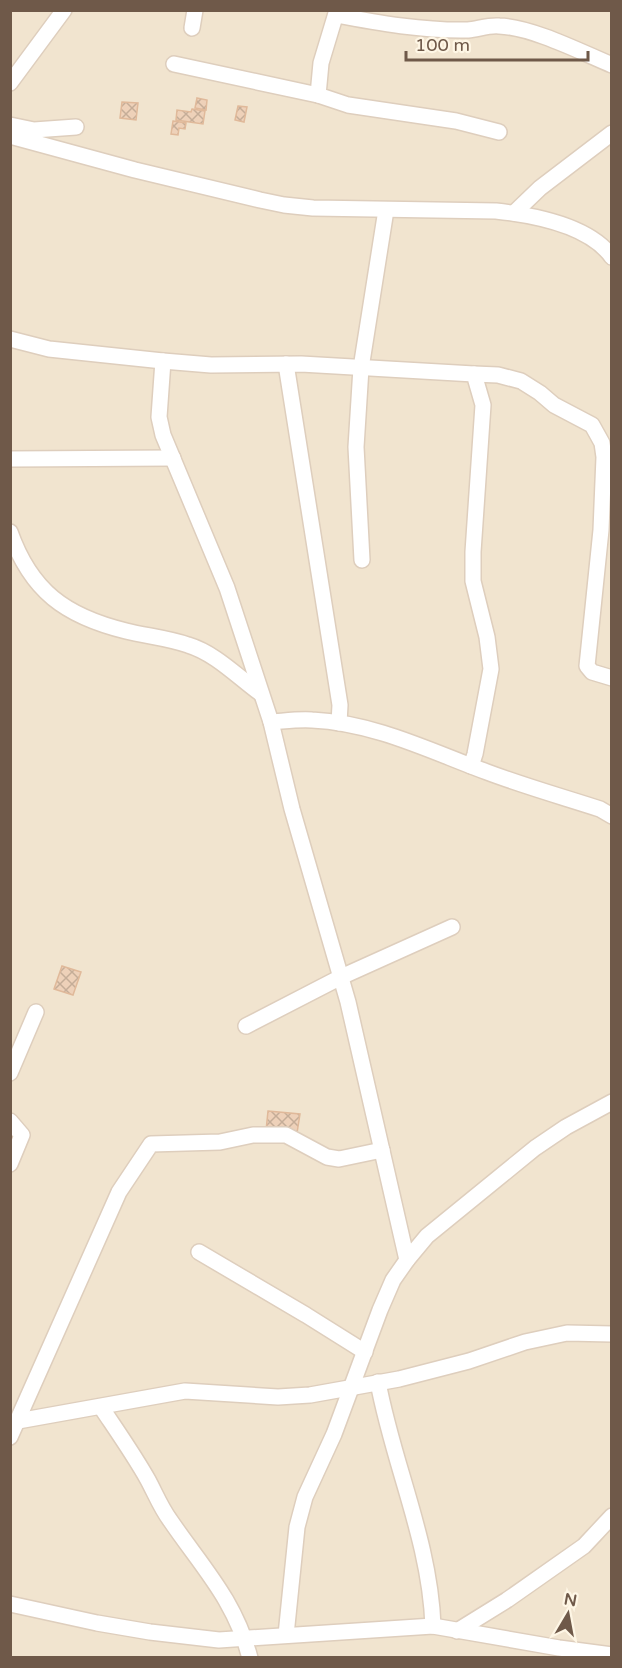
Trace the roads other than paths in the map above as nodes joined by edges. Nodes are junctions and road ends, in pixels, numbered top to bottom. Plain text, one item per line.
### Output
1 (64, 10) edge
2 (195, 10) edge
3 (336, 13) edge
4 (497, 18) edge
5 (192, 28) dead end
6 (174, 64) dead end
7 (612, 65) edge
8 (10, 83) edge
9 (318, 95) junction
10 (10, 124) edge
11 (76, 126) dead end
12 (499, 132) dead end
13 (612, 133) edge
14 (10, 136) edge
15 (386, 210) junction
16 (514, 213) junction
17 (612, 257) edge
18 (10, 339) edge
19 (163, 361) junction
20 (286, 364) junction
21 (361, 368) junction
22 (474, 374) junction
23 (172, 458) junction
24 (10, 459) edge
25 (10, 532) edge
26 (362, 560) dead end
27 (612, 678) edge
28 (260, 693) junction
29 (271, 722) junction
30 (339, 723) junction
31 (471, 766) junction
32 (612, 816) edge
33 (452, 927) dead end
34 (341, 977) junction
35 (36, 1012) dead end
36 (246, 1026) dead end
37 (10, 1073) edge
38 (612, 1102) edge
39 (10, 1121) edge
40 (382, 1150) junction
41 (10, 1164) edge
42 (199, 1252) dead end
43 (407, 1260) junction
44 (612, 1334) edge
45 (365, 1352) junction
46 (378, 1382) junction
47 (350, 1387) junction
48 (10, 1402) edge
49 (101, 1407) junction
50 (20, 1418) junction
51 (10, 1437) edge
52 (612, 1516) edge
53 (10, 1604) edge
54 (433, 1626) junction
55 (457, 1631) junction
56 (286, 1635) junction
57 (245, 1639) junction
58 (612, 1655) edge
59 (250, 1658) edge

1 - 8 street
2 - 5 street
3 - 4 street
3 - 9 street
4 - 7 street
6 - 9 street
9 - 12 street
10 - 11 street
13 - 16 street
14 - 15 street
15 - 16 street
15 - 21 street
16 - 17 street
18 - 19 street
19 - 20 street
19 - 23 street
20 - 21 street
20 - 30 street
21 - 22 street
21 - 26 street
22 - 27 street
22 - 31 street
23 - 24 street
23 - 28 street
25 - 28 street
28 - 29 street
29 - 30 street
29 - 34 street
30 - 31 street
31 - 32 street
33 - 34 street
34 - 36 street
34 - 40 street
35 - 37 street
38 - 43 street
39 - 41 street
40 - 43 street
40 - 50 street
42 - 45 street
43 - 45 street
44 - 46 street
45 - 47 street
46 - 47 street
46 - 54 street
47 - 49 street
47 - 56 street
48 - 50 street
49 - 50 street
49 - 57 street
50 - 51 street
52 - 55 street
53 - 57 street
54 - 55 street
54 - 56 street
55 - 58 street
56 - 57 street
57 - 59 street

